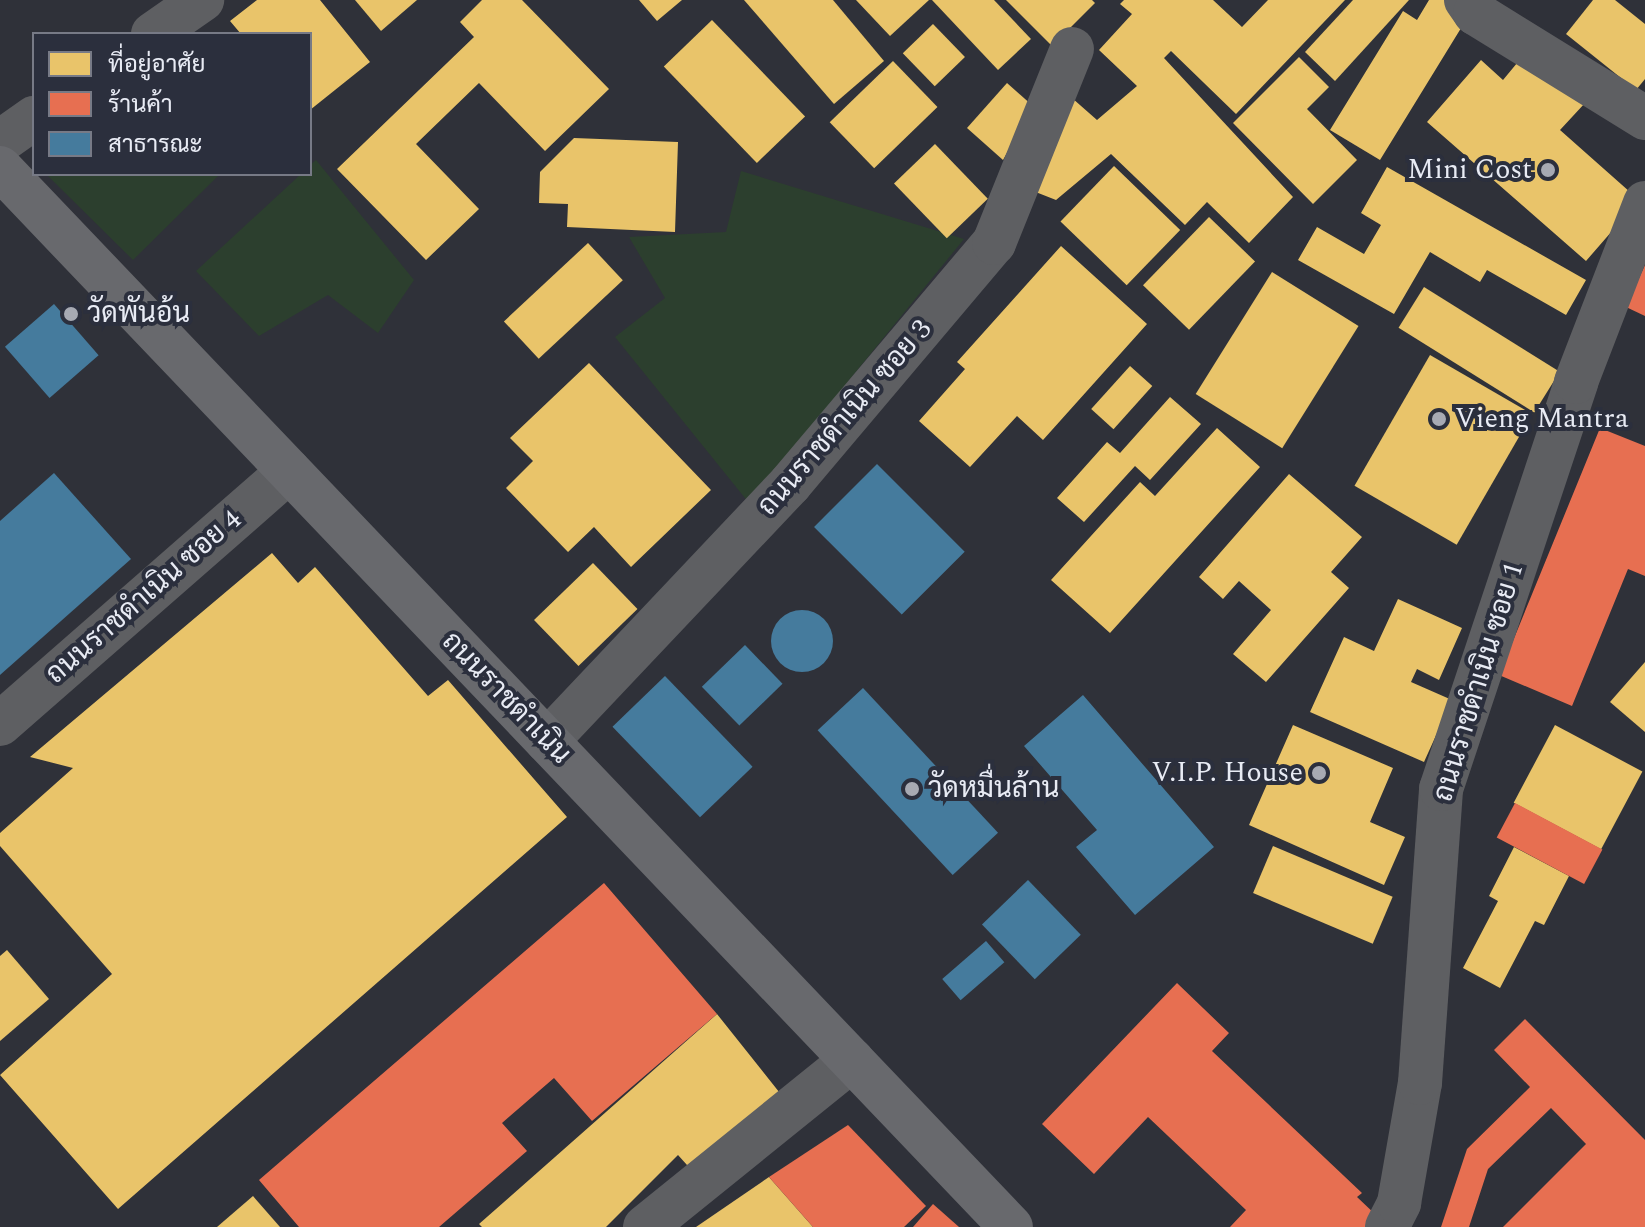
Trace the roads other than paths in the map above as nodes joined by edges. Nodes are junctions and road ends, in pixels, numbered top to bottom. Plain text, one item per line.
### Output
1 (202, 0) edge
2 (1466, 0) edge
3 (156, 32) edge
4 (1072, 49) dead end
5 (1645, 118) edge
6 (32, 119) edge
7 (0, 142) edge
8 (0, 168) edge
9 (1645, 203) edge
10 (289, 471) junction
11 (0, 724) edge
12 (547, 741) junction
13 (852, 1060) junction
14 (645, 1227) edge
15 (1011, 1227) edge
16 (1387, 1227) edge

1 - 3 street
2 - 5 street
4 - 12 street, ถนนราชดำเนิน ซอย 3
6 - 7 street
8 - 10 street, ถนนราชดำเนิน
9 - 16 street, ถนนราชดำเนิน ซอย 1
10 - 11 street, ถนนราชดำเนิน ซอย 4
10 - 12 street, ถนนราชดำเนิน
12 - 13 street, ถนนราชดำเนิน
13 - 14 street
13 - 15 street, ถนนราชดำเนิน

